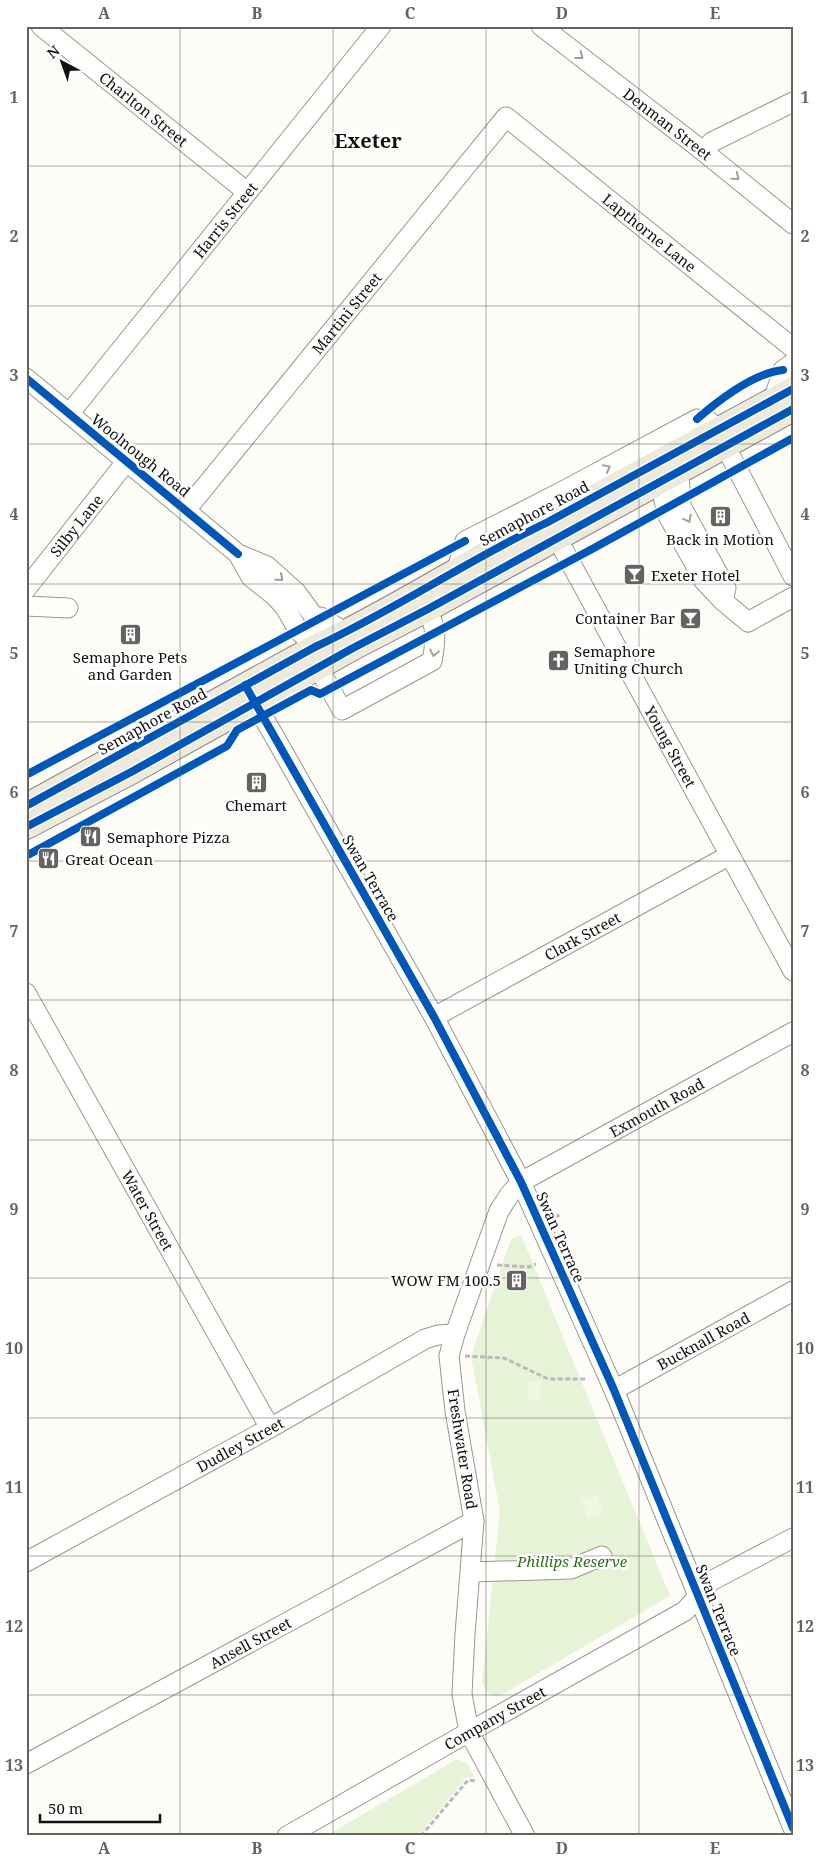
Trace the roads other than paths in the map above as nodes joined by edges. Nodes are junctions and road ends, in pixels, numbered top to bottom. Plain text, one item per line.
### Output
1 (41, 26) edge
2 (381, 26) edge
3 (541, 26) edge
4 (793, 102) edge
5 (506, 117) joint
6 (703, 151) junction
7 (247, 192) junction
8 (793, 224) edge
9 (793, 348) edge
10 (793, 363) edge
11 (26, 378) edge
12 (787, 398) edge
13 (69, 414) junction
14 (721, 439) junction
15 (126, 462) junction
16 (669, 470) junction
17 (186, 510) junction
18 (552, 530) junction
19 (238, 554) junction
20 (457, 569) junction
21 (793, 576) edge
22 (26, 589) edge
23 (793, 597) edge
24 (423, 600) junction
25 (26, 606) edge
26 (68, 608) dead end
27 (315, 618) junction
28 (349, 640) junction
29 (317, 657) junction
30 (250, 694) junction
31 (128, 762) junction
32 (26, 806) edge
33 (26, 827) edge
34 (730, 855) junction
35 (793, 970) edge
36 (26, 993) edge
37 (434, 1017) junction
38 (793, 1032) edge
39 (521, 1182) junction
40 (793, 1291) edge
41 (455, 1334) junction
42 (614, 1390) junction
43 (270, 1428) junction
44 (474, 1521) junction
45 (793, 1538) edge
46 (602, 1556) dead end
47 (26, 1562) edge
48 (471, 1572) junction
49 (698, 1596) junction
50 (469, 1732) junction
51 (26, 1764) edge
52 (793, 1827) edge
53 (287, 1836) edge
54 (525, 1836) edge

1 - 7 street, Charlton Street
2 - 7 street, Harris Street
3 -> 6 street, Denman Street
4 - 6 street
5 - 9 street, Lapthorne Lane
5 - 17 street, Martini Street
6 -> 8 street, Denman Street
7 - 13 street, Harris Street
10 - 12 street, Semaphore Road
11 - 13 street, Woolnough Road
12 - 14 main road, Semaphore Road
13 - 15 street, Woolnough Road
14 - 16 main road, Semaphore Road
20 -> 14 street
14 - 21 street
15 - 17 street, Woolnough Road
15 - 22 street, Silby Lane
16 - 18 main road, Semaphore Road
16 - 23 street
17 - 19 street, Woolnough Road
18 - 20 main road, Semaphore Road
18 - 24 main road, Semaphore Road
18 - 34 street, Young Street
19 -> 27 street, Woolnough Road
19 - 29 street, Woolnough Road
20 - 24 main road, Semaphore Road
24 - 28 main road, Semaphore Road
24 -> 29 street
25 - 26 street
27 - 28 street
27 - 29 street
28 - 29 main road
29 - 30 main road, Semaphore Road
29 - 30 main road, Semaphore Road
30 - 31 main road, Semaphore Road
30 - 37 street, Swan Terrace
31 - 32 main road, Semaphore Road
31 - 33 main road, Semaphore Road
34 - 35 street, Young Street
34 - 37 street, Clark Street
36 - 43 street, Water Street
37 - 39 street, Swan Terrace
38 - 39 street, Exmouth Road
39 - 41 street, Freshwater Road
39 - 42 street, Swan Terrace
40 - 42 street, Bucknall Road
41 - 43 street, Dudley Street
41 - 44 street, Freshwater Road
42 - 49 street, Swan Terrace
43 - 47 street, Dudley Street
44 - 48 street, Freshwater Road
44 - 51 street, Ansell Street
45 - 49 street, Company Street
46 - 48 street
48 - 50 street, Freshwater Road
49 - 50 street, Company Street
49 - 52 street, Swan Terrace
50 - 53 street, Company Street
50 - 54 street, Freshwater Road

